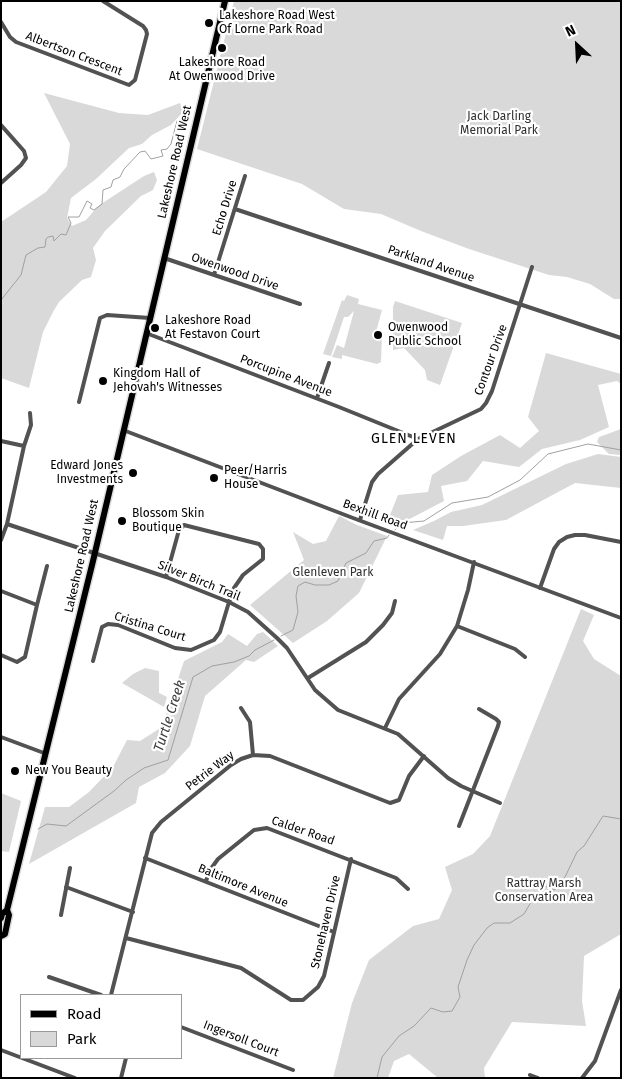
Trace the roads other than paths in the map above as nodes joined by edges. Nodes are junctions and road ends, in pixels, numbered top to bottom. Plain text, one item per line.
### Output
1 (103, 1) edge
2 (225, 1) edge
3 (1, 22) edge
4 (6, 31) junction
5 (1, 34) edge
6 (1, 126) edge
7 (245, 176) dead end
8 (1, 184) edge
9 (235, 209) junction
10 (164, 258) junction
11 (532, 267) dead end
12 (214, 275) junction
13 (300, 304) dead end
14 (521, 305) junction
15 (150, 318) junction
16 (146, 333) junction
17 (621, 338) edge
18 (329, 363) dead end
19 (317, 398) junction
20 (79, 402) dead end
21 (30, 413) dead end
22 (123, 430) junction
23 (418, 439) junction
24 (1, 441) edge
25 (24, 446) junction
26 (360, 520) junction
27 (7, 524) junction
28 (1, 540) edge
29 (621, 542) edge
30 (94, 553) junction
31 (474, 562) junction
32 (47, 566) dead end
33 (166, 577) junction
34 (540, 588) junction
35 (1, 591) edge
36 (395, 601) dead end
37 (229, 602) junction
38 (37, 606) junction
39 (621, 618) edge
40 (457, 626) junction
41 (1, 656) edge
42 (525, 657) dead end
43 (93, 661) dead end
44 (308, 678) junction
45 (242, 708) dead end
46 (479, 709) dead end
47 (384, 728) junction
48 (1, 737) edge
49 (44, 753) junction
50 (253, 755) junction
51 (424, 756) junction
52 (472, 791) junction
53 (500, 803) dead end
54 (459, 826) dead end
55 (145, 858) junction
56 (351, 859) junction
57 (70, 868) dead end
58 (206, 881) junction
59 (66, 887) junction
60 (408, 889) dead end
61 (7, 910) junction
62 (133, 912) junction
63 (61, 915) dead end
64 (1, 918) edge
65 (334, 932) junction
66 (1, 936) edge
67 (126, 938) junction
68 (49, 977) dead end
69 (621, 990) edge
70 (98, 994) edge
71 (111, 994) edge
72 (182, 1027) edge
73 (1, 1050) edge
74 (20, 1057) edge
75 (25, 1059) edge
76 (126, 1059) edge
77 (293, 1070) dead end
78 (530, 1075) dead end
79 (75, 1078) edge
80 (121, 1078) edge
81 (538, 1078) edge
82 (582, 1078) edge

1 - 4 street, Albertson Crescent
2 - 10 main road, Lakeshore Road West
3 - 4 street, Albertson Crescent
4 - 5 street
6 - 8 street
7 - 9 street, Echo Drive
9 - 12 street, Echo Drive
9 - 14 street, Parkland Avenue
10 - 12 street, Owenwood Drive
10 - 15 main road, Lakeshore Road West
11 - 14 street, Contour Drive
12 - 13 street, Owenwood Drive
14 - 17 street, Parkland Avenue
14 - 23 street, Contour Drive
15 - 16 main road, Lakeshore Road West
15 - 20 street
16 - 19 street, Porcupine Avenue
16 - 22 main road, Lakeshore Road West
18 - 19 street
19 - 23 street, Porcupine Avenue
21 - 25 street
22 - 26 street, Bexhill Road
22 - 30 main road, Lakeshore Road West
23 - 26 street, Contour Drive
24 - 25 street
25 - 27 street
26 - 31 street, Bexhill Road
27 - 28 street
27 - 30 street, Silver Birch Trail
29 - 34 street
30 - 33 street, Silver Birch Trail
30 - 49 main road, Lakeshore Road West
31 - 34 street, Bexhill Road
31 - 40 street
32 - 38 street
33 - 37 street, Silver Birch Trail
33 - 37 street, Cristina Court
34 - 39 street, Bexhill Road
35 - 38 street
36 - 44 street
37 - 43 street, Cristina Court
37 - 44 street, Silver Birch Trail
38 - 41 street
40 - 42 street
40 - 47 street
44 - 47 street, Silver Birch Trail
45 - 50 street
46 - 52 street
47 - 51 street, Silver Birch Trail
48 - 49 street
49 - 61 main road, Lakeshore Road West
50 - 51 street, Petrie Way
50 - 55 street, Petrie Way
51 - 52 street, Silver Birch Trail
52 - 53 street, Silver Birch Trail
52 - 54 street
55 - 58 street, Baltimore Avenue
55 - 62 street, Petrie Way
56 - 58 street, Calder Road
56 - 60 street, Calder Road
56 - 65 street, Stonehaven Drive
57 - 59 street
58 - 65 street, Baltimore Avenue
59 - 62 street
59 - 63 street
61 - 64 main road, Lakeshore Road West
61 - 66 main road, Lakeshore Road West
62 - 67 street, Petrie Way
65 - 67 street, Stonehaven Drive
67 - 71 street, Petrie Way
68 - 70 street
69 - 82 street
72 - 77 street, Ingersoll Court
73 - 74 street
75 - 79 street
76 - 80 street
78 - 81 street

